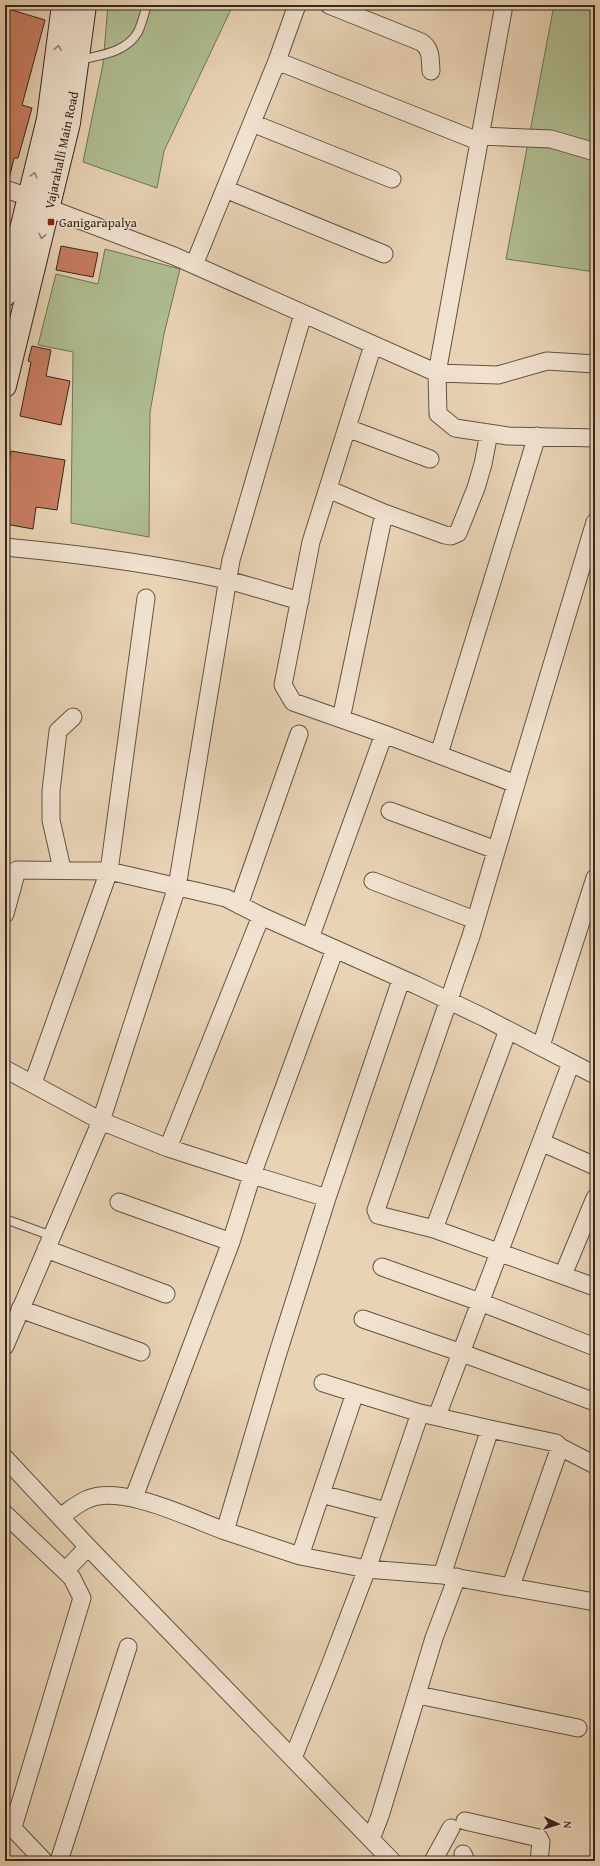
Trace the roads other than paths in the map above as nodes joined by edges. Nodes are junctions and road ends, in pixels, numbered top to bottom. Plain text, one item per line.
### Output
1 (64, 5) edge
2 (85, 5) edge
3 (147, 5) edge
4 (296, 5) edge
5 (329, 5) edge
6 (504, 5) edge
7 (78, 60) junction
8 (276, 60) junction
9 (431, 71) dead end
10 (252, 123) junction
11 (478, 139) junction
12 (595, 152) edge
13 (392, 179) dead end
14 (5, 189) edge
15 (225, 189) junction
16 (29, 197) junction
17 (48, 208) junction
18 (384, 254) dead end
19 (194, 265) junction
20 (5, 295) edge
21 (303, 314) junction
22 (374, 345) junction
23 (595, 364) edge
24 (437, 373) junction
25 (5, 386) edge
26 (347, 428) junction
27 (489, 433) junction
28 (537, 436) junction
29 (595, 438) edge
30 (430, 458) dead end
31 (328, 489) junction
32 (384, 513) junction
33 (595, 522) edge
34 (5, 548) edge
35 (228, 580) junction
36 (146, 598) dead end
37 (300, 601) junction
38 (73, 717) dead end
39 (341, 719) junction
40 (299, 734) dead end
41 (384, 734) junction
42 (439, 754) junction
43 (516, 784) junction
44 (390, 810) dead end
45 (496, 850) junction
46 (11, 868) edge
47 (62, 869) junction
48 (109, 871) junction
49 (595, 878) edge
50 (373, 881) dead end
51 (177, 887) junction
52 (239, 905) junction
53 (5, 914) edge
54 (261, 916) junction
55 (475, 920) junction
56 (310, 938) junction
57 (335, 949) junction
58 (401, 980) junction
59 (449, 1002) junction
60 (508, 1030) junction
61 (541, 1046) junction
62 (571, 1063) junction
63 (5, 1069) edge
64 (595, 1075) edge
65 (33, 1083) junction
66 (101, 1121) junction
67 (541, 1142) junction
68 (168, 1148) junction
69 (595, 1166) edge
70 (252, 1175) junction
71 (327, 1198) junction
72 (595, 1198) edge
73 (119, 1202) dead end
74 (5, 1219) edge
75 (434, 1229) junction
76 (231, 1242) junction
77 (49, 1243) junction
78 (498, 1252) junction
79 (382, 1267) dead end
80 (563, 1275) junction
81 (595, 1287) edge
82 (166, 1294) dead end
83 (480, 1302) junction
84 (20, 1309) junction
85 (363, 1319) dead end
86 (5, 1346) edge
87 (595, 1347) edge
88 (141, 1352) dead end
89 (462, 1352) junction
90 (323, 1383) dead end
91 (355, 1393) junction
92 (595, 1402) edge
93 (420, 1413) junction
94 (437, 1416) junction
95 (490, 1429) junction
96 (560, 1447) junction
97 (5, 1458) edge
98 (595, 1466) edge
99 (321, 1494) junction
100 (134, 1498) junction
101 (386, 1511) junction
102 (5, 1514) edge
103 (60, 1516) junction
104 (225, 1531) junction
105 (88, 1547) junction
106 (300, 1556) junction
107 (367, 1569) junction
108 (65, 1571) junction
109 (450, 1576) junction
110 (511, 1586) junction
111 (595, 1602) edge
112 (128, 1647) dead end
113 (418, 1695) junction
114 (578, 1728) dead end
115 (293, 1758) junction
116 (9, 1823) edge
117 (370, 1839) junction
118 (44, 1861) edge
119 (59, 1861) edge
120 (392, 1861) edge
121 (433, 1861) edge
122 (540, 1861) edge

16 -> 1 main road, Vajarahalli Main Road
2 - 7 main road, Vajarahalli Main Road
3 - 7 lane
4 - 8 street
5 - 9 street
6 - 11 street
7 - 17 main road, Vajarahalli Main Road
8 - 10 street
8 - 11 street
10 - 13 street
10 - 15 street
11 - 12 street
11 - 24 street
14 - 16 street
15 - 18 street
15 - 19 street
16 - 17 street
16 - 20 main road, Vajarahalli Main Road
17 - 19 street
17 -> 25 main road, Vajarahalli Main Road
19 - 21 street
21 - 22 street
21 - 35 street
22 - 24 street
22 - 26 street
23 - 24 street
24 - 27 street
26 - 30 street
26 - 31 street
27 - 28 street
27 - 32 street
28 - 29 street
28 - 42 street
31 - 32 street
31 - 37 street
32 - 39 street
33 - 43 street
34 - 35 street
35 - 37 street
35 - 51 street
36 - 48 street
37 - 39 street
38 - 47 street
39 - 41 street
40 - 52 street
41 - 42 street
41 - 56 street
42 - 43 street
43 - 45 street
44 - 45 street
45 - 55 street
46 - 47 street
46 - 53 street
47 - 48 street
48 - 51 street
48 - 65 street
49 - 61 street
50 - 55 street
51 - 52 street
51 - 66 street
52 - 54 street
54 - 56 street
54 - 68 street
55 - 59 street
56 - 57 street
57 - 58 street
57 - 70 street
58 - 59 street
58 - 71 street
59 - 60 street
59 - 75 street
60 - 61 street
60 - 75 street
61 - 62 street
62 - 64 street
62 - 67 street
63 - 65 street
65 - 66 street
66 - 68 street
66 - 77 street
67 - 69 street
67 - 78 street
68 - 70 street
70 - 71 street
70 - 76 street
71 - 104 street
72 - 80 street
73 - 76 street
74 - 77 lane
75 - 78 street
76 - 100 street
77 - 82 street
77 - 84 street
78 - 80 street
78 - 83 street
79 - 83 street
80 - 81 street
83 - 87 street
83 - 89 street
84 - 86 street
84 - 88 street
85 - 89 street
89 - 92 street
89 - 94 street
90 - 91 street
91 - 93 street
91 - 99 street
93 - 94 street
93 - 101 street
94 - 95 street
95 - 96 street
95 - 109 street
96 - 98 street
96 - 110 street
97 - 103 street
99 - 101 street
99 - 106 street
100 - 103 street
100 - 104 street
101 - 107 street
102 - 108 street
103 - 105 street
104 - 106 street
105 - 108 street
105 - 115 street
106 - 107 street
107 - 109 street
107 - 115 street
108 - 116 street
109 - 110 street
109 - 113 street
110 - 111 street
112 - 119 street
113 - 114 street
113 - 117 street
115 - 117 street
116 - 118 street
117 - 120 street
121 - 122 street

